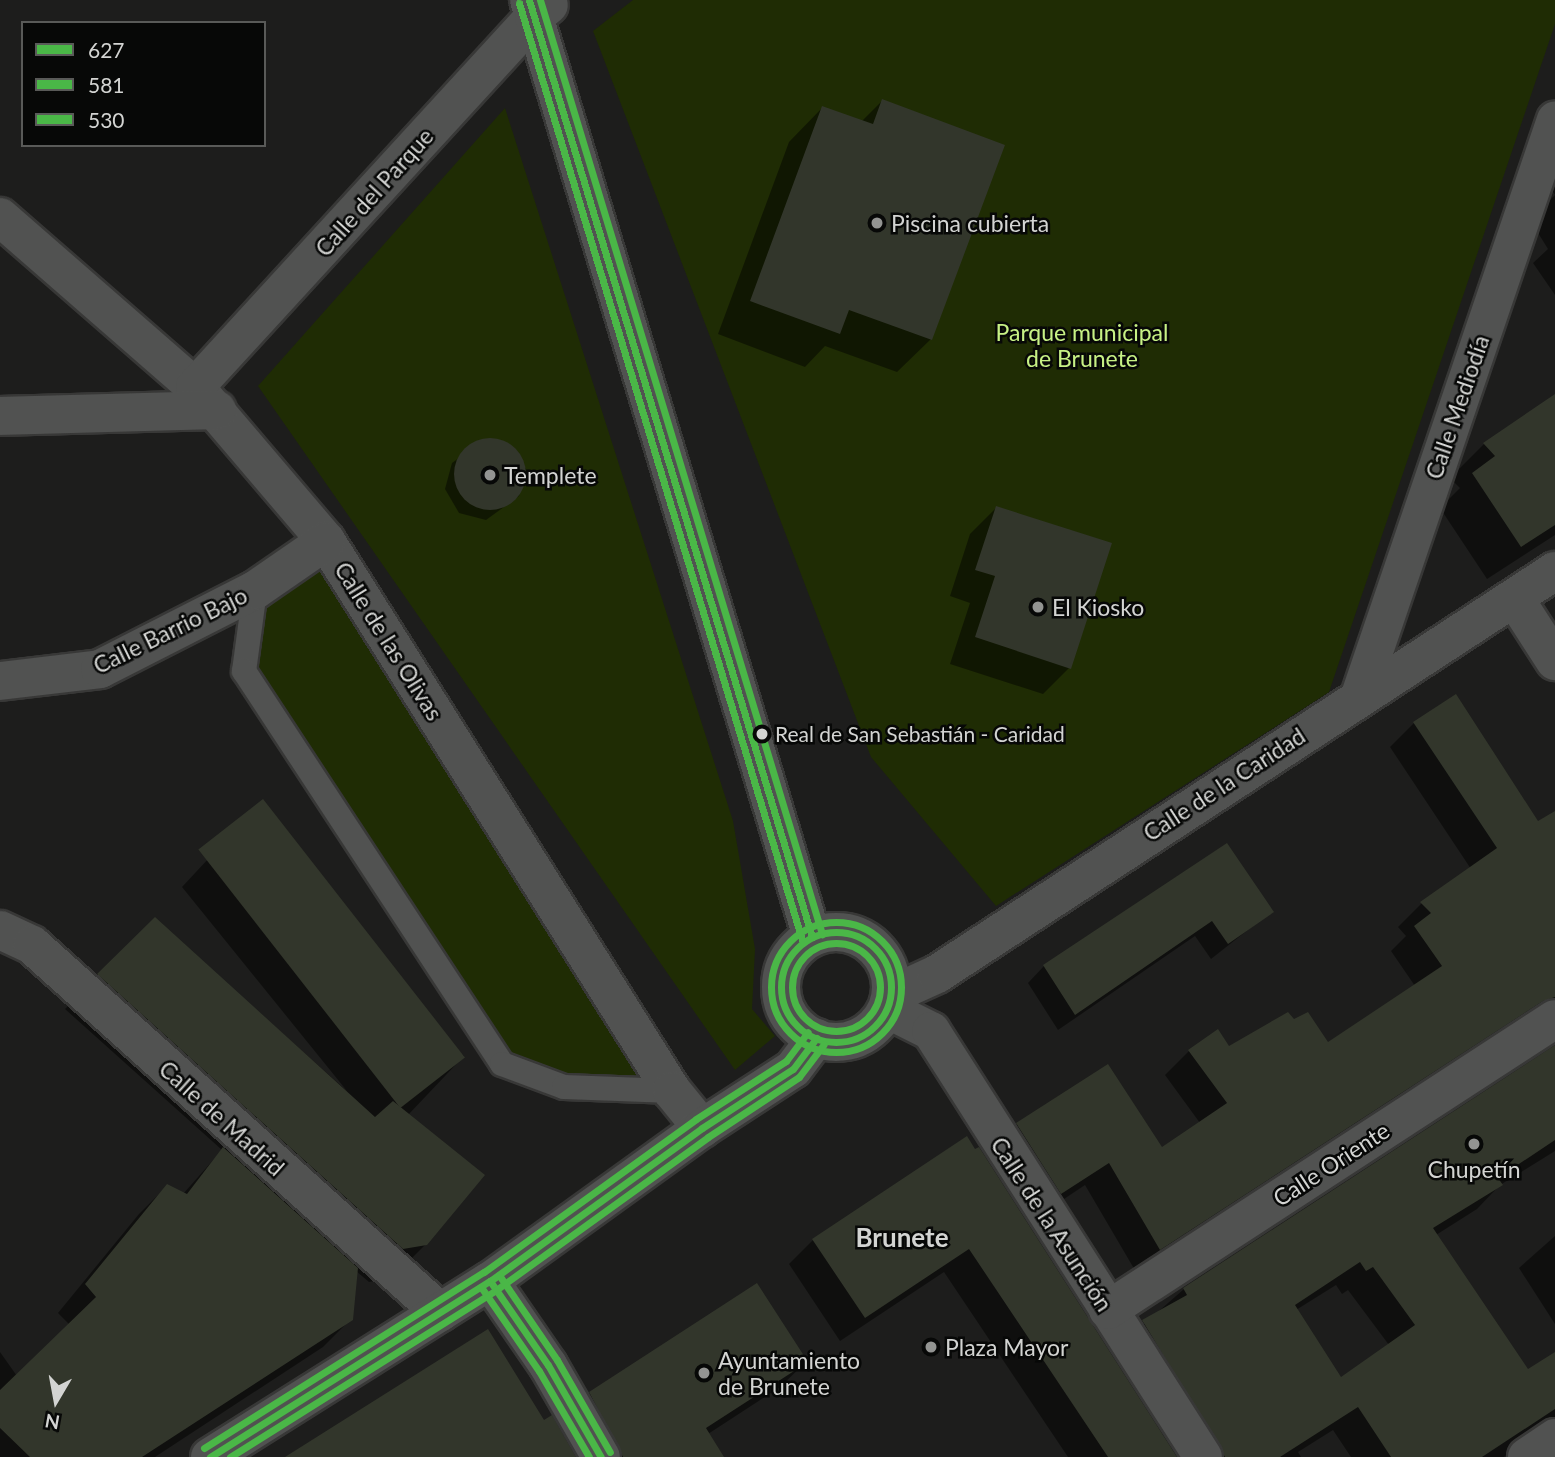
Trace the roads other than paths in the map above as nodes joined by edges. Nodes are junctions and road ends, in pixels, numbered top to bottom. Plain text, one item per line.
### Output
1 (540, 6) edge
2 (1555, 119) edge
3 (0, 218) edge
4 (206, 399) junction
5 (0, 416) edge
6 (326, 541) junction
7 (1555, 571) edge
8 (255, 590) junction
9 (1515, 599) junction
10 (1555, 661) edge
11 (0, 681) edge
12 (1359, 695) junction
13 (0, 930) edge
14 (813, 937) junction
15 (889, 1002) junction
16 (1555, 1019) edge
17 (816, 1038) junction
18 (672, 1091) junction
19 (702, 1128) junction
20 (490, 1280) junction
21 (1108, 1310) junction
22 (440, 1312) junction
23 (1555, 1438) edge
24 (210, 1457) edge
25 (601, 1457) edge
26 (1203, 1457) edge
27 (1527, 1457) edge

1 - 4 street, Calle del Parque
1 - 14 street
2 - 12 street, Calle Mediodía
3 - 4 street, Calle de las Olivas
4 - 5 street
4 - 6 street, Calle de las Olivas
6 - 8 street, Calle Barrio Bajo
6 - 18 street, Calle de las Olivas
7 - 9 street, Calle de la Caridad
8 - 11 street, Calle Barrio Bajo
8 - 18 lane
9 - 10 street
9 - 12 street, Calle de la Caridad
12 - 15 street, Calle de la Caridad
13 - 22 street, Calle de Madrid
14 - 15 street
14 - 17 street
15 - 17 street
15 - 21 street, Calle de la Asunción
16 - 21 street, Calle Oriente
17 - 19 street
18 - 19 street, Calle de las Olivas
19 - 20 street
20 - 22 street
20 - 25 street
21 - 26 street, Calle de la Asunción
22 - 24 street
23 - 27 street

